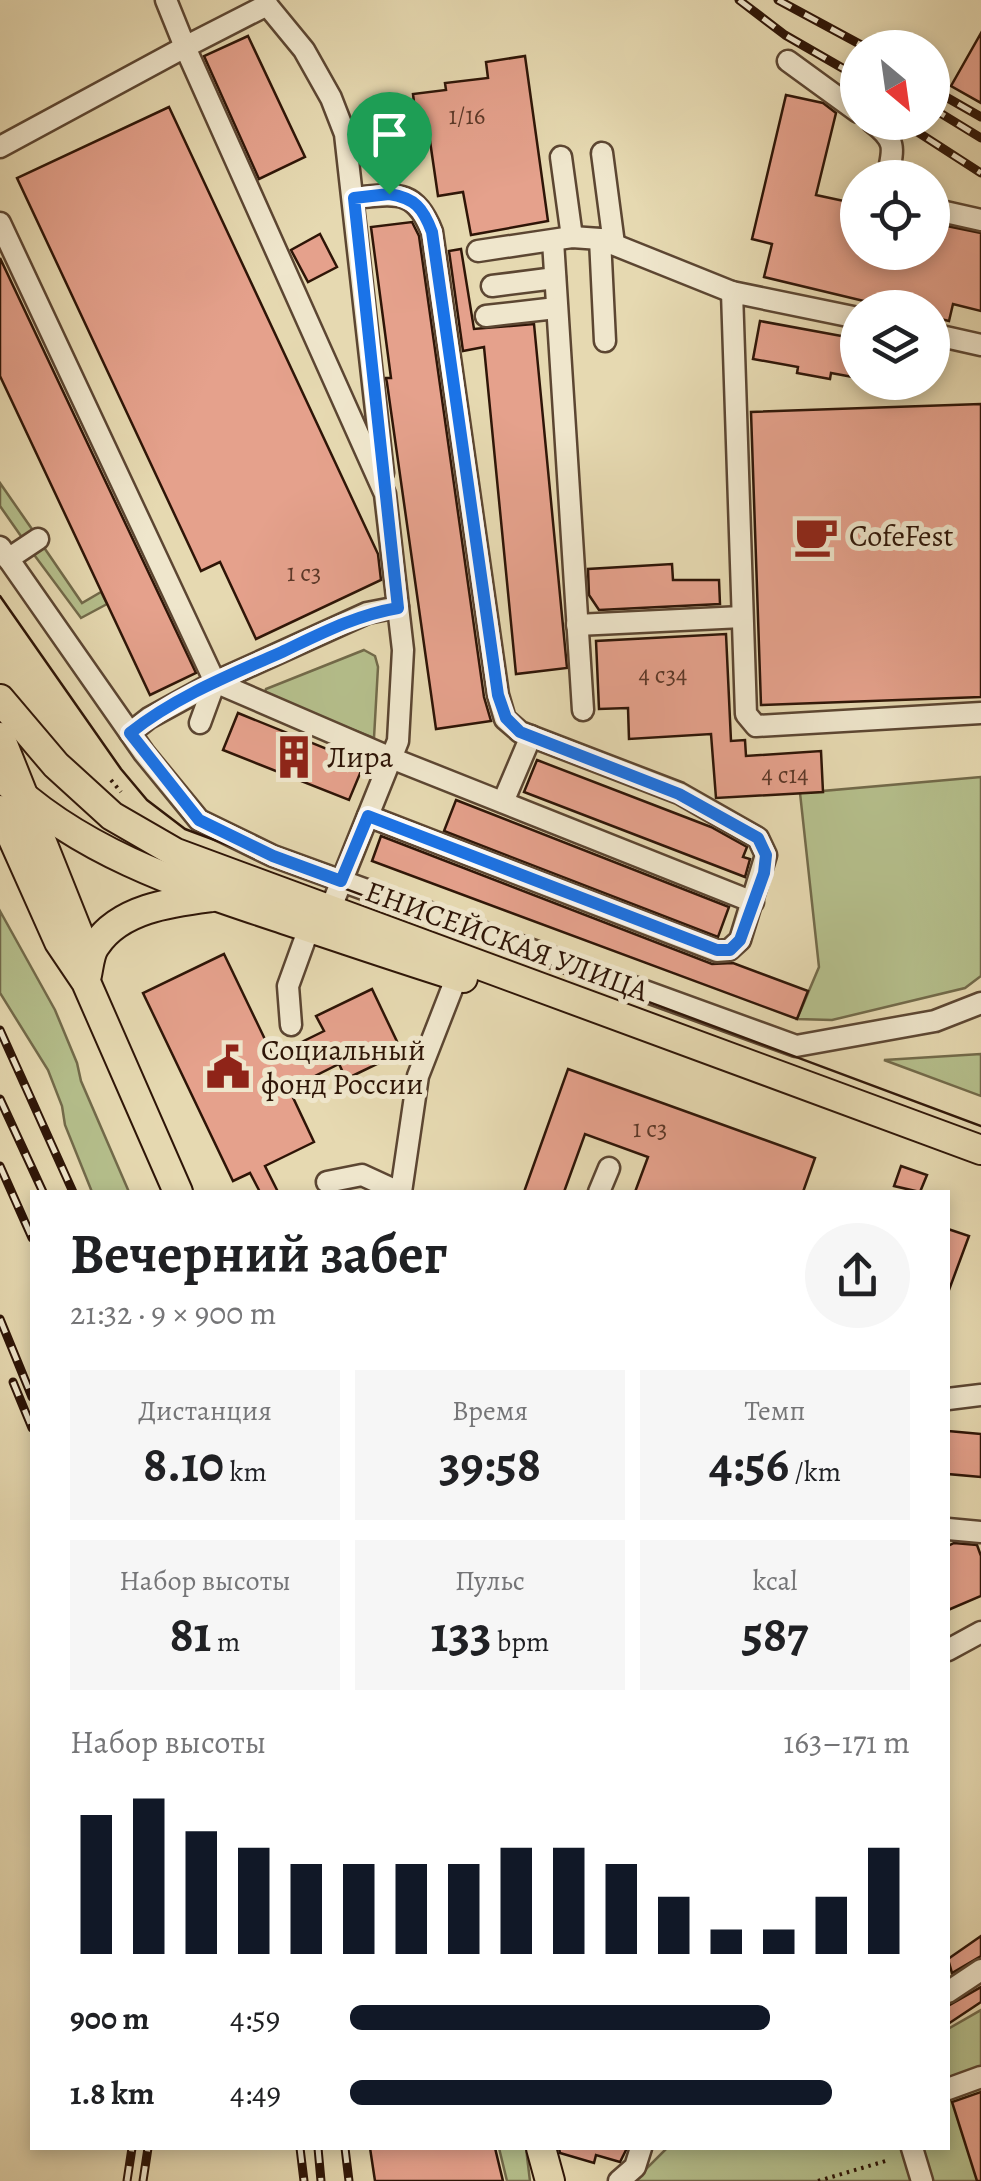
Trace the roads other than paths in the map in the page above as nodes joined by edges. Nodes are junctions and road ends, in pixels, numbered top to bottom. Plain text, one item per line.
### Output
1 (166, 0) edge
2 (267, 2) edge
3 (185, 47) junction
4 (788, 61) dead end
5 (840, 99) edge
6 (0, 147) edge
7 (602, 153) dead end
8 (561, 157) dead end
9 (354, 198) junction
10 (950, 213) edge
11 (981, 220) edge
12 (0, 223) edge
13 (563, 239) junction
14 (607, 242) junction
15 (478, 251) dead end
16 (555, 278) junction
17 (492, 286) dead end
18 (732, 292) junction
19 (556, 308) junction
20 (840, 314) edge
21 (486, 316) dead end
22 (950, 338) edge
23 (605, 341) dead end
24 (981, 345) edge
25 (385, 494) junction
26 (38, 539) dead end
27 (6, 563) edge
28 (398, 608) junction
29 (742, 617) junction
30 (577, 625) junction
31 (215, 682) junction
32 (0, 699) edge
33 (583, 710) dead end
34 (981, 714) edge
35 (200, 723) dead end
36 (130, 733) junction
37 (531, 736) junction
38 (0, 737) edge
39 (391, 758) junction
40 (0, 776) edge
41 (504, 802) junction
42 (14, 806) edge
43 (368, 816) junction
44 (341, 881) junction
45 (214, 896) junction
46 (754, 902) junction
47 (320, 919) junction
48 (457, 976) junction
49 (86, 982) junction
50 (981, 1004) edge
51 (290, 1025) dead end
52 (981, 1150) edge
53 (608, 1168) dead end
54 (981, 1168) edge
55 (327, 1182) dead end
56 (177, 1190) edge
57 (396, 1190) edge
58 (400, 1190) edge
59 (601, 1190) edge
60 (981, 1395) edge
61 (950, 1399) edge
62 (950, 1528) edge
63 (981, 1532) edge
64 (981, 1632) edge
65 (950, 1649) edge
66 (981, 1970) edge
67 (950, 1991) edge
68 (981, 2077) edge
69 (950, 2088) edge
70 (542, 2150) edge
71 (640, 2150) edge
72 (913, 2150) edge
73 (550, 2181) edge
74 (618, 2181) edge
75 (922, 2181) edge

1 - 3 lane
2 - 3 lane
2 - 9 lane
3 - 6 lane
3 - 25 lane
4 - 5 lane
7 - 14 lane
8 - 13 lane
9 - 25 lane
9 - 37 lane
10 - 11 lane
12 - 31 lane
13 - 14 lane
13 - 15 lane
13 - 16 lane
14 - 18 lane
14 - 23 lane
16 - 17 lane
16 - 19 lane
18 - 20 lane
18 - 29 lane
19 - 21 lane
19 - 30 lane
22 - 24 lane
25 - 28 lane
26 - 27 lane
27 - 36 lane
28 - 31 lane
28 - 39 lane
29 - 30 lane
29 - 34 lane
30 - 33 lane
31 - 35 lane
31 - 36 lane
31 - 39 lane
32 - 47 main road, ЕНИСЕЙСКАЯ УЛИЦА
36 - 44 lane
37 - 41 lane
37 - 46 lane
38 - 42 main road
39 - 41 lane
39 - 43 lane
40 - 42 main road, ЕНИСЕЙСКАЯ УЛИЦА
41 - 46 lane
42 - 45 main road, ЕНИСЕЙСКАЯ УЛИЦА
42 - 49 main road
43 - 44 lane
43 - 46 lane
44 - 47 lane
44 - 50 lane
45 - 47 main road, ЕНИСЕЙСКАЯ УЛИЦА
45 - 49 main road
47 - 48 main road, ЕНИСЕЙСКАЯ УЛИЦА
47 - 51 lane
47 - 52 main road, ЕНИСЕЙСКАЯ УЛИЦА
48 - 54 main road, ЕНИСЕЙСКАЯ УЛИЦА
48 - 58 lane
49 - 56 main road
53 - 59 lane
55 - 57 lane
60 - 61 lane
62 - 63 lane
64 - 65 lane
66 - 67 lane
68 - 69 lane
70 - 73 main road
71 - 74 lane
72 - 75 lane

